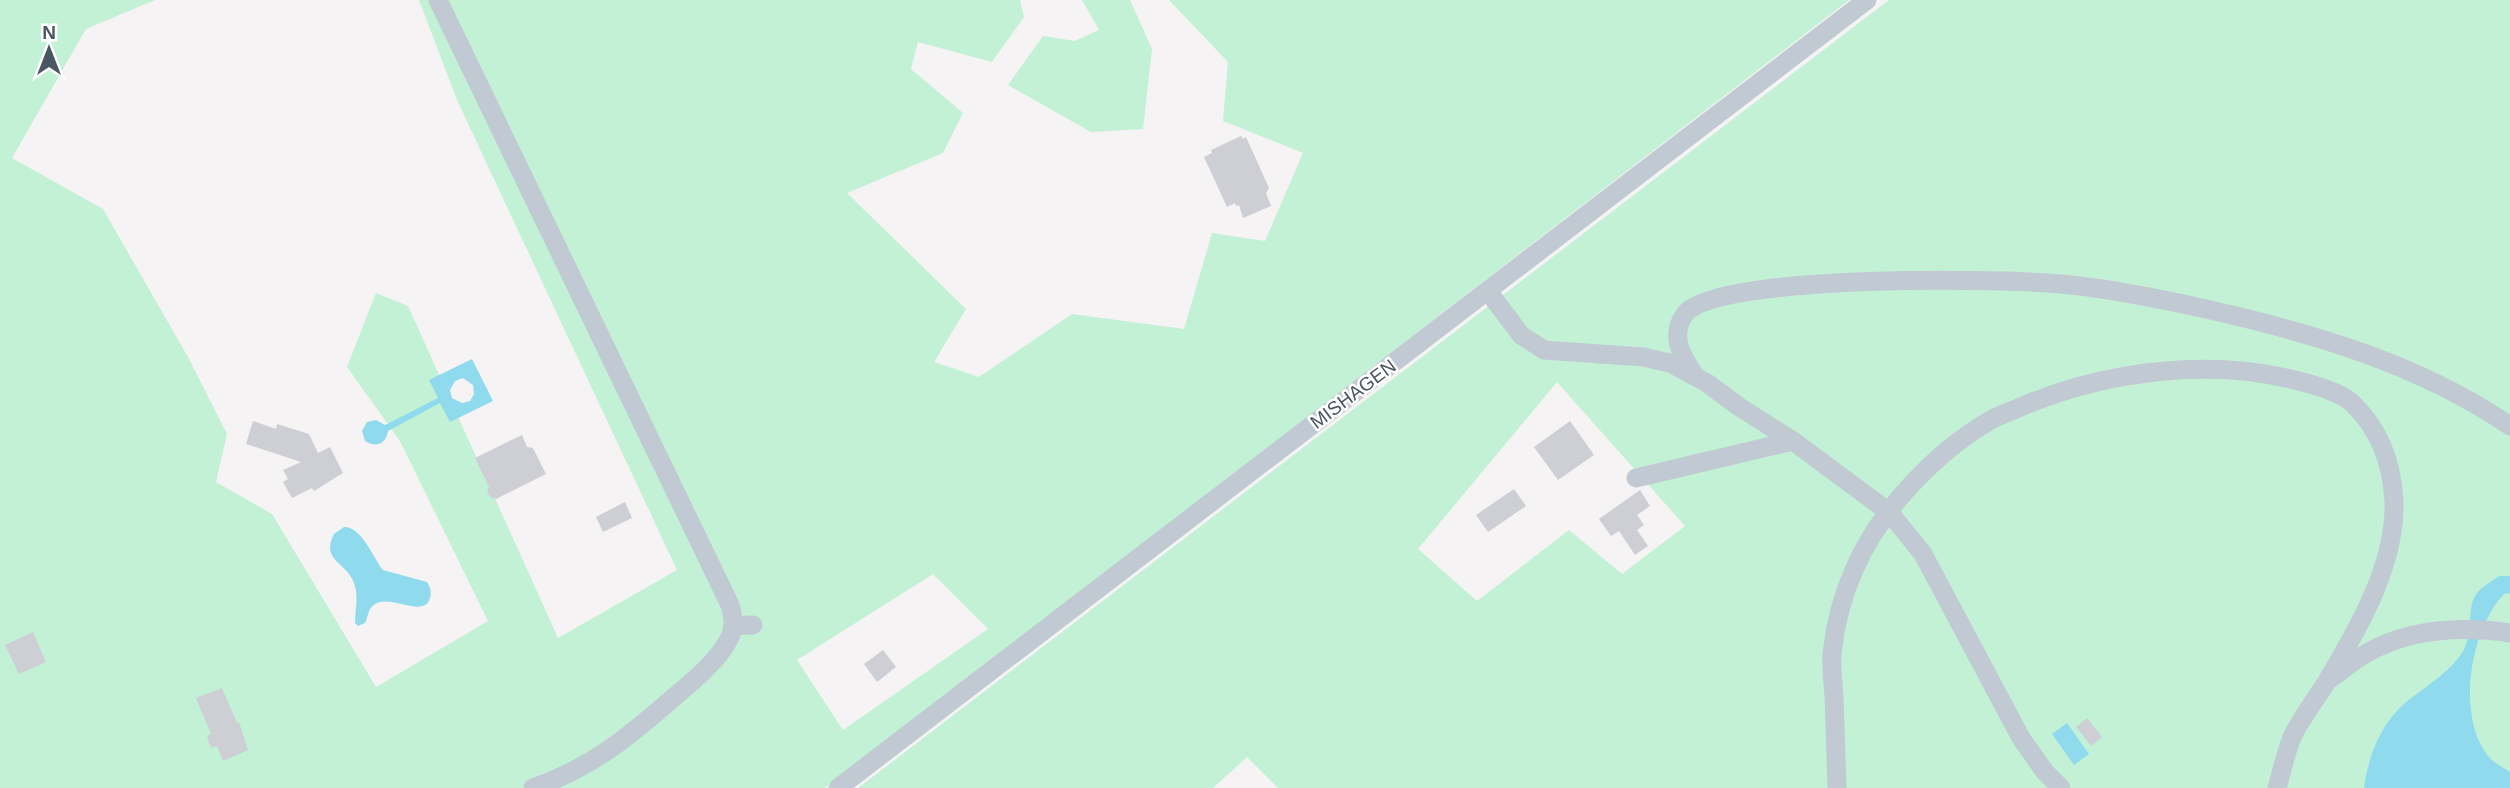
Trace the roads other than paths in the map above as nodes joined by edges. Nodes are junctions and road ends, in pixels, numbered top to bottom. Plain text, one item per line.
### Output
1 (438, 0) edge
2 (1867, 0) edge
3 (1488, 291) junction
4 (1695, 376) junction
5 (2510, 426) edge
6 (1793, 440) junction
7 (1636, 478) dead end
8 (1889, 513) junction
9 (753, 625) dead end
10 (733, 626) junction
11 (2510, 633) edge
12 (2328, 680) junction
13 (533, 788) edge
14 (838, 788) edge
15 (1837, 788) edge
16 (2061, 788) edge
17 (2277, 788) edge

1 - 10 street
2 - 3 street, MISHAGEN
3 - 4 street
3 - 14 street, MISHAGEN
4 - 5 street
4 - 6 street
6 - 7 street
6 - 8 street
8 - 12 street
8 - 15 street
8 - 16 street
9 - 10 street
10 - 13 street
11 - 12 street
12 - 17 street

